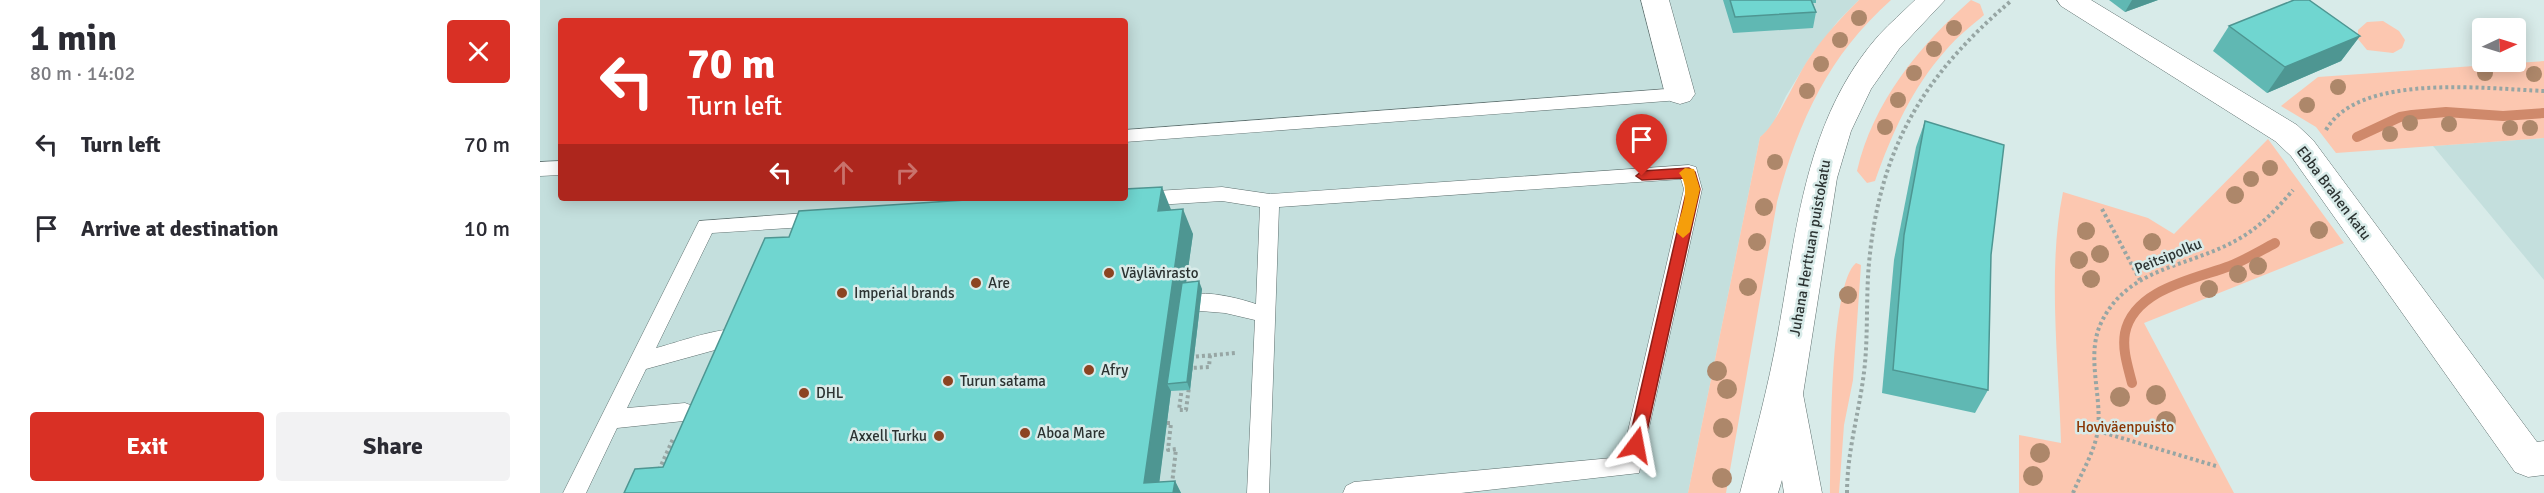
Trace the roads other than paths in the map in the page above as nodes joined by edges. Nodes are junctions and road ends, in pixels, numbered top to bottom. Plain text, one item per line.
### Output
1 (1656, 0) edge
2 (1931, 0) edge
3 (2071, 0) edge
4 (1680, 94) joint
5 (1128, 136) edge
6 (558, 168) edge
7 (540, 169) edge
8 (1128, 200) edge
9 (1270, 201) junction
10 (835, 218) edge
11 (1183, 303) edge
12 (1265, 315) junction
13 (755, 336) edge
14 (639, 362) junction
15 (1786, 387) junction
16 (685, 413) edge
17 (611, 419) junction
18 (2536, 459) edge
19 (574, 493) edge
20 (1258, 493) edge
21 (1354, 493) edge
22 (1759, 493) edge
23 (1803, 493) edge

1 - 4 street
2 - 15 street, Juhana Herttuan puistokatu
3 - 18 street, Ebba Brahen katu
4 - 5 lane
6 - 7 lane
8 - 9 lane
9 - 12 lane
9 - 21 lane
10 - 14 lane
11 - 12 lane
12 - 20 lane
13 - 14 lane
14 - 17 lane
15 - 22 street, Juhana Herttuan puistokatu
15 - 23 street, Juhana Herttuan puistokatu
16 - 17 lane
17 - 19 lane

